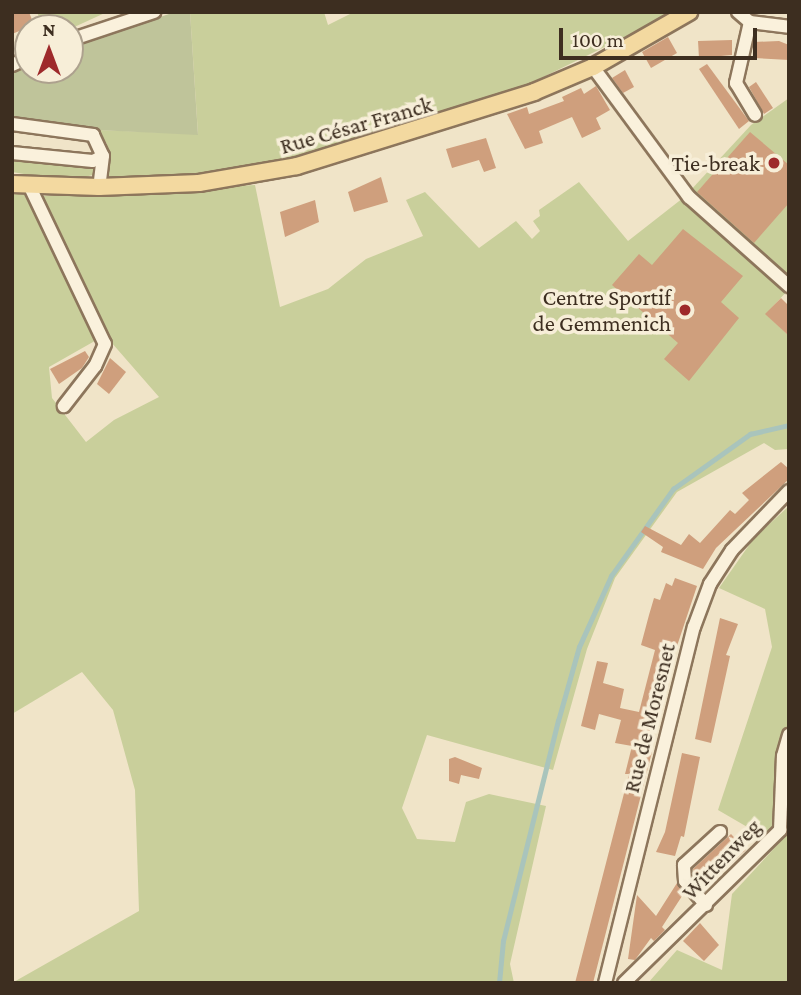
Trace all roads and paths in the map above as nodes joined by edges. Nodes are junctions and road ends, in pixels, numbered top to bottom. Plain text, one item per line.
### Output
1 (154, 12) edge
2 (690, 12) edge
3 (738, 12) edge
4 (750, 22) junction
5 (789, 27) edge
6 (84, 35) edge
7 (593, 67) junction
8 (755, 115) dead end
9 (12, 124) edge
10 (12, 153) edge
11 (103, 156) junction
12 (20, 185) edge
13 (99, 187) junction
14 (789, 286) edge
15 (64, 406) dead end
16 (789, 491) edge
17 (789, 735) edge
18 (720, 832) dead end
19 (706, 905) junction
20 (605, 983) edge
21 (624, 983) edge

1 - 6 street
2 - 7 main road, Rue César Franck
3 - 4 street
4 - 5 street
4 - 8 street
7 - 13 main road, Rue César Franck
7 - 14 street
9 - 11 street
10 - 11 street
11 - 13 street
12 - 13 main road, Rue César Franck
12 - 15 street
16 - 20 street, Rue de Moresnet
17 - 19 street, Wittenweg
18 - 19 street
19 - 21 street, Wittenweg

